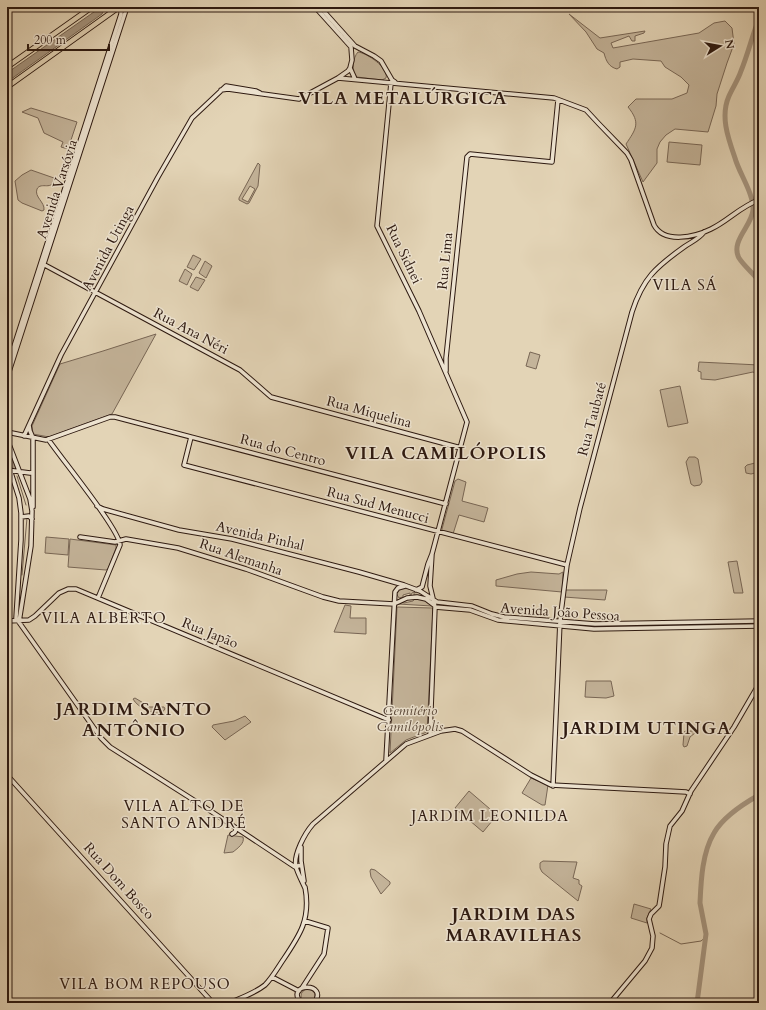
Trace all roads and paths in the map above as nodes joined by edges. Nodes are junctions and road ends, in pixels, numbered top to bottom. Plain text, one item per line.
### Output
1 (92, 7) edge
2 (127, 7) edge
3 (315, 7) edge
4 (320, 7) edge
5 (118, 8) edge
6 (360, 49) junction
7 (352, 54) junction
8 (7, 67) edge
9 (350, 68) junction
10 (387, 72) junction
11 (338, 78) junction
12 (356, 80) junction
13 (383, 82) junction
14 (391, 83) junction
15 (396, 83) junction
16 (7, 87) edge
17 (558, 100) junction
18 (757, 200) edge
19 (704, 232) junction
20 (693, 235) junction
21 (691, 242) junction
22 (43, 263) junction
23 (96, 292) junction
24 (446, 358) junction
25 (441, 359) junction
26 (447, 365) junction
27 (7, 368) edge
28 (446, 372) junction
29 (7, 378) edge
30 (271, 397) joint
31 (29, 425) junction
32 (7, 432) edge
33 (24, 436) junction
34 (191, 437) junction
35 (33, 438) junction
36 (7, 439) edge
37 (48, 439) junction
38 (461, 448) junction
39 (7, 460) edge
40 (9, 470) edge
41 (20, 472) junction
42 (33, 472) junction
43 (446, 504) junction
44 (97, 506) junction
45 (32, 511) junction
46 (111, 511) junction
47 (21, 517) junction
48 (32, 519) junction
49 (109, 522) junction
50 (438, 532) junction
51 (80, 537) dead end
52 (120, 541) junction
53 (431, 561) junction
54 (567, 565) junction
55 (19, 577) junction
56 (26, 579) junction
57 (423, 583) junction
58 (430, 585) junction
59 (406, 586) junction
60 (416, 590) junction
61 (394, 597) junction
62 (98, 598) junction
63 (405, 599) junction
64 (433, 599) junction
65 (394, 604) junction
66 (435, 607) junction
67 (7, 621) edge
68 (18, 621) junction
69 (759, 621) edge
70 (560, 624) junction
71 (759, 626) edge
72 (759, 684) edge
73 (389, 720) junction
74 (430, 735) junction
75 (387, 753) junction
76 (392, 756) junction
77 (386, 762) junction
78 (7, 775) edge
79 (554, 786) junction
80 (690, 794) junction
81 (236, 828) junction
82 (232, 834) dead end
83 (302, 844) junction
84 (301, 865) junction
85 (296, 867) junction
86 (305, 888) junction
87 (305, 921) junction
88 (272, 977) junction
89 (302, 988) junction
90 (299, 991) junction
91 (213, 1003) edge
92 (229, 1003) edge
93 (300, 1003) edge
94 (314, 1003) edge
95 (611, 1003) edge

1 - 8 highway
2 - 22 main road, Avenida Varsóvia
3 - 7 main road
4 - 6 main road
5 - 16 highway
5 - 22 main road, Avenida Varsóvia
6 - 7 main road
6 - 10 main road
7 - 9 main road
9 - 11 main road, Avenida Utinga
9 - 12 main road
10 - 13 main road
10 - 15 main road
11 - 12 main road
11 - 23 main road, Avenida Utinga
12 - 13 main road
13 - 14 main road
14 - 15 main road
14 - 25 main road, Rua Sidnei
15 - 17 main road
17 - 20 main road
17 - 24 main road, Rua Lima
18 - 19 main road, Rua Taubaté
19 - 20 main road
19 - 21 main road, Rua Taubaté
20 - 21 main road
21 - 54 main road, Rua Taubaté
22 - 23 main road, Rua Ana Néri
22 - 27 main road, Avenida Varsóvia
22 - 29 main road, Avenida Varsóvia
23 - 30 main road, Rua Ana Néri
23 - 31 main road, Avenida Utinga
24 - 25 main road
24 - 26 main road, Rua Lima
25 - 26 main road
25 - 28 main road, Rua Sidnei
26 - 28 main road, Rua Lima
28 - 38 main road, Rua Sidnei
30 - 38 main road, Rua Miquelina
31 - 33 main road, Avenida Utinga
31 - 35 main road
32 - 33 main road
33 - 35 main road
34 - 37 main road, Rua do Centro
34 - 43 main road, Rua do Centro
34 - 50 main road, Rua Sud Menucci
35 - 37 main road
35 - 42 main road
36 - 41 main road
37 - 44 main road
38 - 43 main road
39 - 40 main road
40 - 41 main road
40 - 47 main road
41 - 42 main road
41 - 45 main road
42 - 45 main road
43 - 50 main road
44 - 46 main road, Avenida Pinhal
44 - 49 main road
45 - 48 main road
46 - 49 main road
46 - 59 main road, Avenida Pinhal
47 - 48 main road
47 - 55 main road
48 - 56 main road
49 - 52 main road
50 - 53 main road
50 - 54 main road, Rua Sud Menucci
51 - 52 main road, Rua Alemanha
52 - 62 main road
52 - 65 main road, Rua Alemanha
53 - 57 main road
53 - 58 main road
54 - 70 main road, Rua Taubaté
55 - 56 main road
55 - 68 main road
56 - 68 main road
57 - 58 main road
57 - 60 main road
58 - 64 main road
59 - 60 main road, Avenida Pinhal
59 - 61 main road
60 - 64 main road, Avenida João Pessoa
61 - 63 main road
61 - 65 main road
62 - 68 main road, Rua Japão
62 - 73 main road, Rua Japão
63 - 65 main road
63 - 66 main road
64 - 66 main road
64 - 70 main road, Avenida João Pessoa
65 - 73 main road
66 - 70 main road, Avenida João Pessoa
66 - 74 main road
67 - 68 main road, Rua Japão
68 - 81 main road
69 - 70 main road, Avenida João Pessoa
70 - 71 main road, Avenida João Pessoa
70 - 79 main road, Rua Taubaté
72 - 80 main road
73 - 75 main road
74 - 76 main road
74 - 79 main road
75 - 76 main road
75 - 77 main road
76 - 77 main road
77 - 83 main road
78 - 91 main road, Rua Dom Bosco
79 - 80 main road
80 - 95 main road
81 - 82 main road
81 - 85 main road
83 - 84 main road
83 - 85 main road
84 - 85 main road
84 - 86 main road
85 - 86 main road
86 - 87 main road
87 - 88 main road
87 - 89 main road
88 - 90 main road
88 - 92 main road
89 - 90 main road
89 - 94 main road
90 - 93 main road

